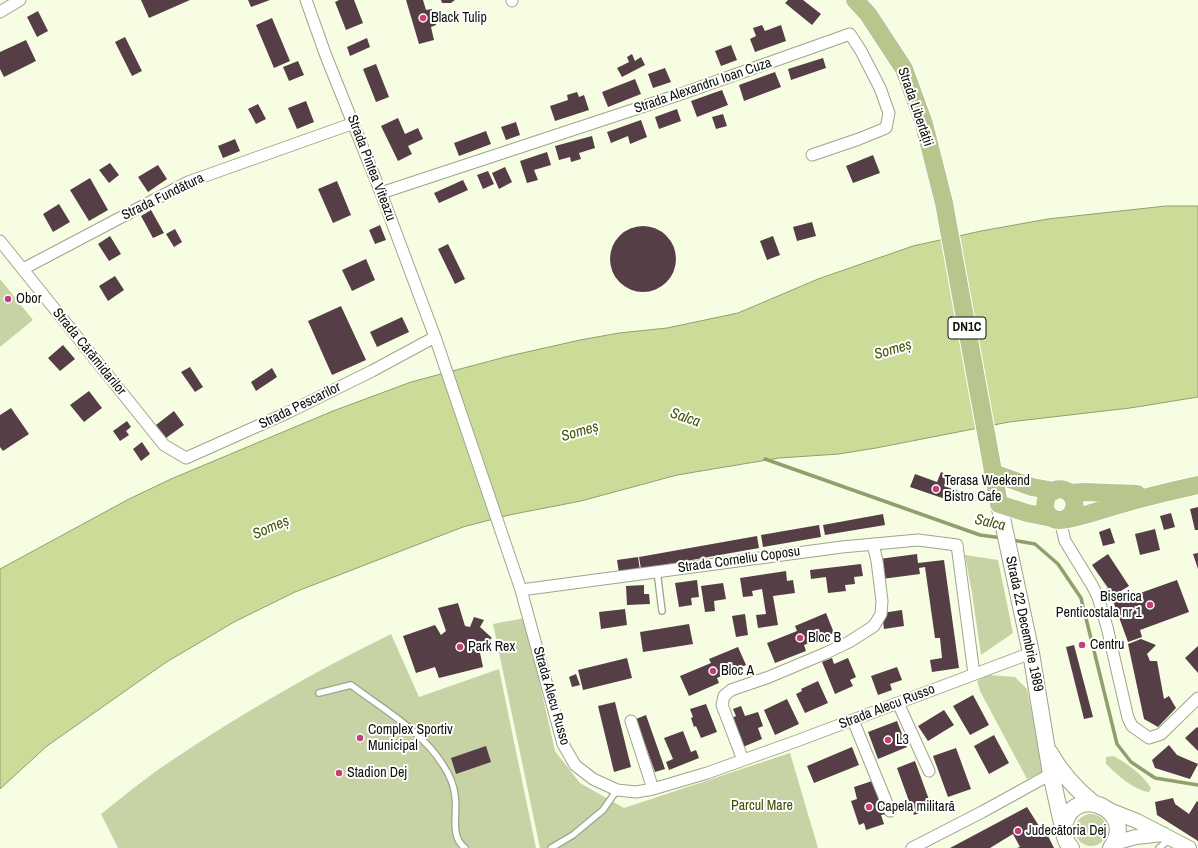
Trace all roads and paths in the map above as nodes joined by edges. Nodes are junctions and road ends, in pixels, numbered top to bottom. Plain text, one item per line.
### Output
1 (20, 0) edge
2 (306, 0) edge
3 (856, 0) edge
4 (0, 12) edge
5 (354, 123) junction
6 (812, 155) dead end
7 (382, 193) junction
8 (0, 240) edge
9 (23, 269) junction
10 (435, 337) junction
11 (164, 445) joint
12 (993, 474) junction
13 (1198, 485) edge
14 (1062, 492) junction
15 (1152, 495) junction
16 (999, 504) junction
17 (1059, 519) junction
18 (873, 544) junction
19 (510, 556) joint
20 (657, 571) junction
21 (521, 590) junction
22 (662, 611) dead end
23 (1031, 653) junction
24 (974, 674) junction
25 (319, 693) dead end
26 (1198, 698) edge
27 (898, 704) junction
28 (853, 720) junction
29 (631, 721) dead end
30 (1046, 744) junction
31 (743, 760) junction
32 (929, 771) dead end
33 (1051, 774) junction
34 (653, 789) junction
35 (617, 790) junction
36 (1093, 803) junction
37 (1109, 810) junction
38 (890, 811) dead end
39 (1167, 836) junction
40 (1068, 844) edge
41 (1112, 846) edge
42 (465, 848) edge
43 (551, 848) edge
44 (912, 848) edge
45 (1159, 848) edge
46 (1189, 848) edge

1 - 4 street
2 - 5 street, Strada Pintea Viteazu
3 - 12 highway, Strada Libertății / DN1C
5 - 7 street, Strada Pintea Viteazu
5 - 9 street, Strada Fundătura
6 - 7 street, Strada Alexandru Ioan Cuza
7 - 10 street, Strada Pintea Viteazu
8 - 9 street, Strada Cărămidarilor
9 - 11 street, Strada Cărămidarilor
10 - 11 street, Strada Pescarilor
10 - 19 street, Strada Pintea Viteazu
12 - 14 highway
12 - 16 highway, DN1C
13 - 15 highway
14 - 15 highway
14 - 17 highway
14 - 17 highway
15 - 17 highway
16 - 17 highway
16 - 23 main road, Strada 22 Decembrie 1989
17 - 26 street
18 - 20 street, Strada Corneliu Coposu
18 - 24 street, Strada Corneliu Coposu
18 - 31 street
19 - 21 street, Strada Alecu Russo
20 - 21 street, Strada Corneliu Coposu
20 - 22 lane
21 - 35 street, Strada Alecu Russo
23 - 24 street, Strada Alecu Russo
23 - 30 main road, Strada 22 Decembrie 1989
24 - 27 street, Strada Alecu Russo
25 - 42 lane
27 - 28 street, Strada Alecu Russo
27 - 32 street
28 - 31 street, Strada Alecu Russo
28 - 38 street
29 - 34 street
30 - 33 main road, Strada 22 Decembrie 1989
30 - 36 main road, Strada 22 Decembrie 1989
31 - 34 street, Strada Alecu Russo
33 - 40 main road, Strada 22 Decembrie 1989
33 - 44 street
34 - 35 street, Strada Alecu Russo
35 - 43 lane
36 - 37 main road, Strada 22 Decembrie 1989
36 - 40 main road
37 - 39 street
37 - 41 main road
39 - 41 street
39 - 45 lane
39 - 46 street

